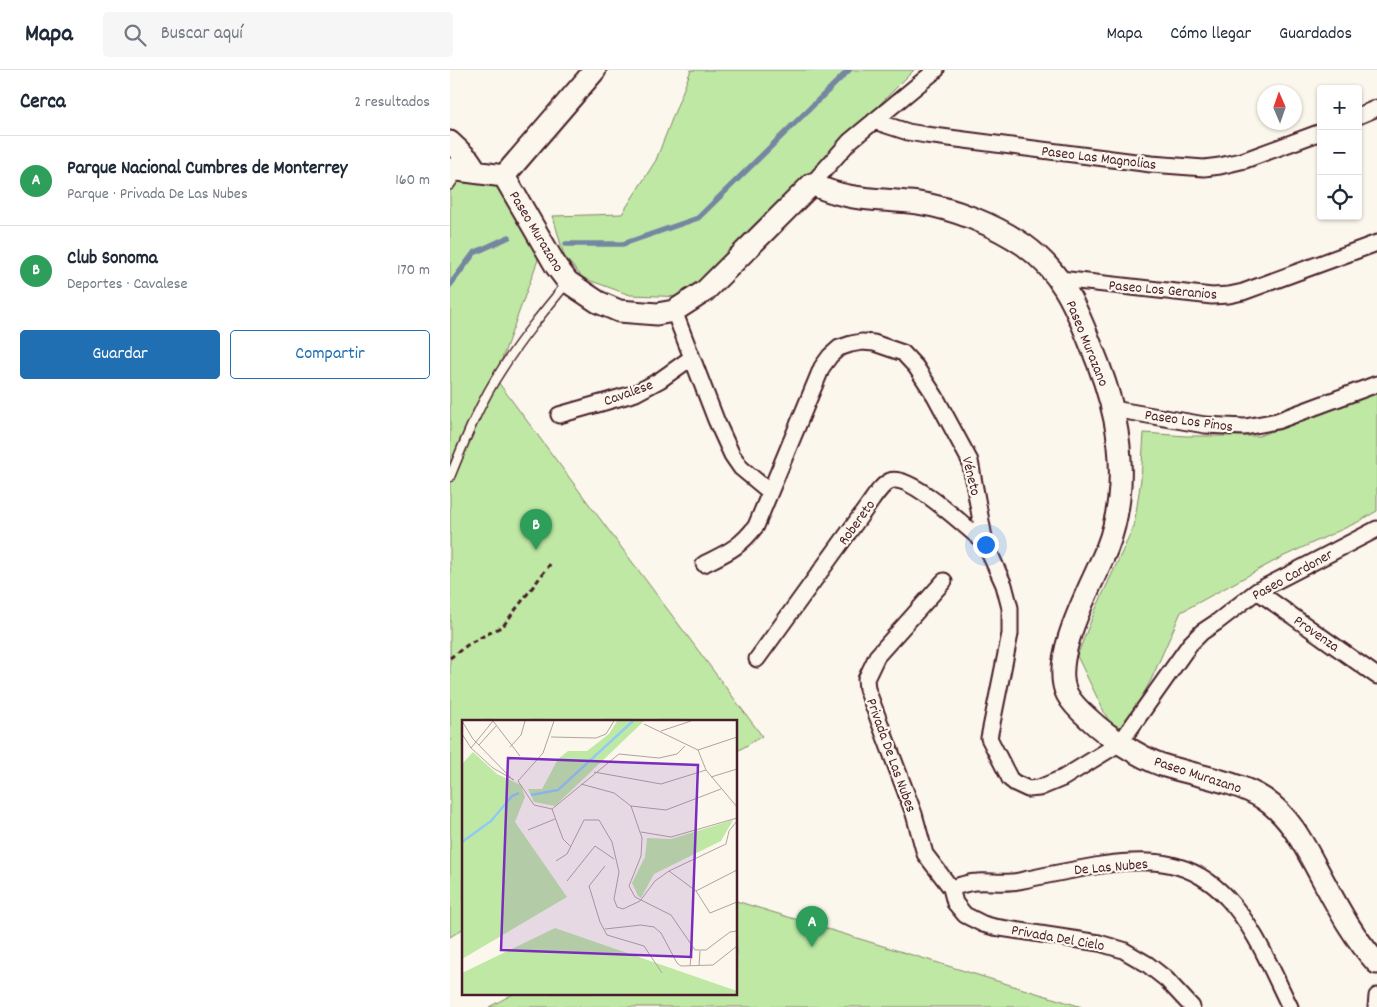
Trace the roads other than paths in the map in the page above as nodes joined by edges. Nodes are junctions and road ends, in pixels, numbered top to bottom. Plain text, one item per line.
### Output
1 (595, 70) edge
2 (936, 70) edge
3 (1377, 108) edge
4 (1362, 114) edge
5 (874, 121) junction
6 (1317, 133) edge
7 (458, 163) edge
8 (504, 176) junction
9 (812, 184) junction
10 (1377, 243) edge
11 (1060, 279) junction
12 (568, 282) junction
13 (674, 311) junction
14 (691, 358) junction
15 (1377, 384) edge
16 (1114, 409) junction
17 (559, 415) dead end
18 (450, 477) edge
19 (770, 492) junction
20 (1377, 530) edge
21 (985, 543) junction
22 (704, 564) dead end
23 (944, 581) dead end
24 (1258, 591) junction
25 (757, 659) dead end
26 (1377, 676) edge
27 (1120, 743) junction
28 (951, 888) junction
29 (1377, 964) edge
30 (1377, 996) edge
31 (1192, 1007) edge
32 (1290, 1007) edge
33 (1376, 1007) edge

1 - 8 street
2 - 5 street
3 - 4 street
5 - 6 street, Paseo Las Magnolias
5 - 9 street
7 - 8 street, Paseo Murazano
8 - 12 street, Paseo Murazano
9 - 11 street, Paseo Murazano
9 - 13 street, Paseo Murazano
10 - 11 street, Paseo Los Geranios
11 - 16 street, Paseo Murazano
12 - 13 street, Paseo Murazano
12 - 18 lane
13 - 14 street
14 - 17 street, Cavalese
14 - 19 street
15 - 16 street, Paseo Los Pinos
16 - 27 street, Paseo Murazano
19 - 21 street, Véneto
19 - 22 street, Véneto
20 - 24 street, Paseo Cardoner
21 - 25 street, Robereto
21 - 27 street, Véneto
23 - 28 street, Privada De Las Nubes
24 - 26 street, Provenza
24 - 27 street, Paseo Cardoner
27 - 29 street, Paseo Murazano
28 - 31 street, Privada Del Cielo
28 - 32 street, De Las Nubes
30 - 33 street

